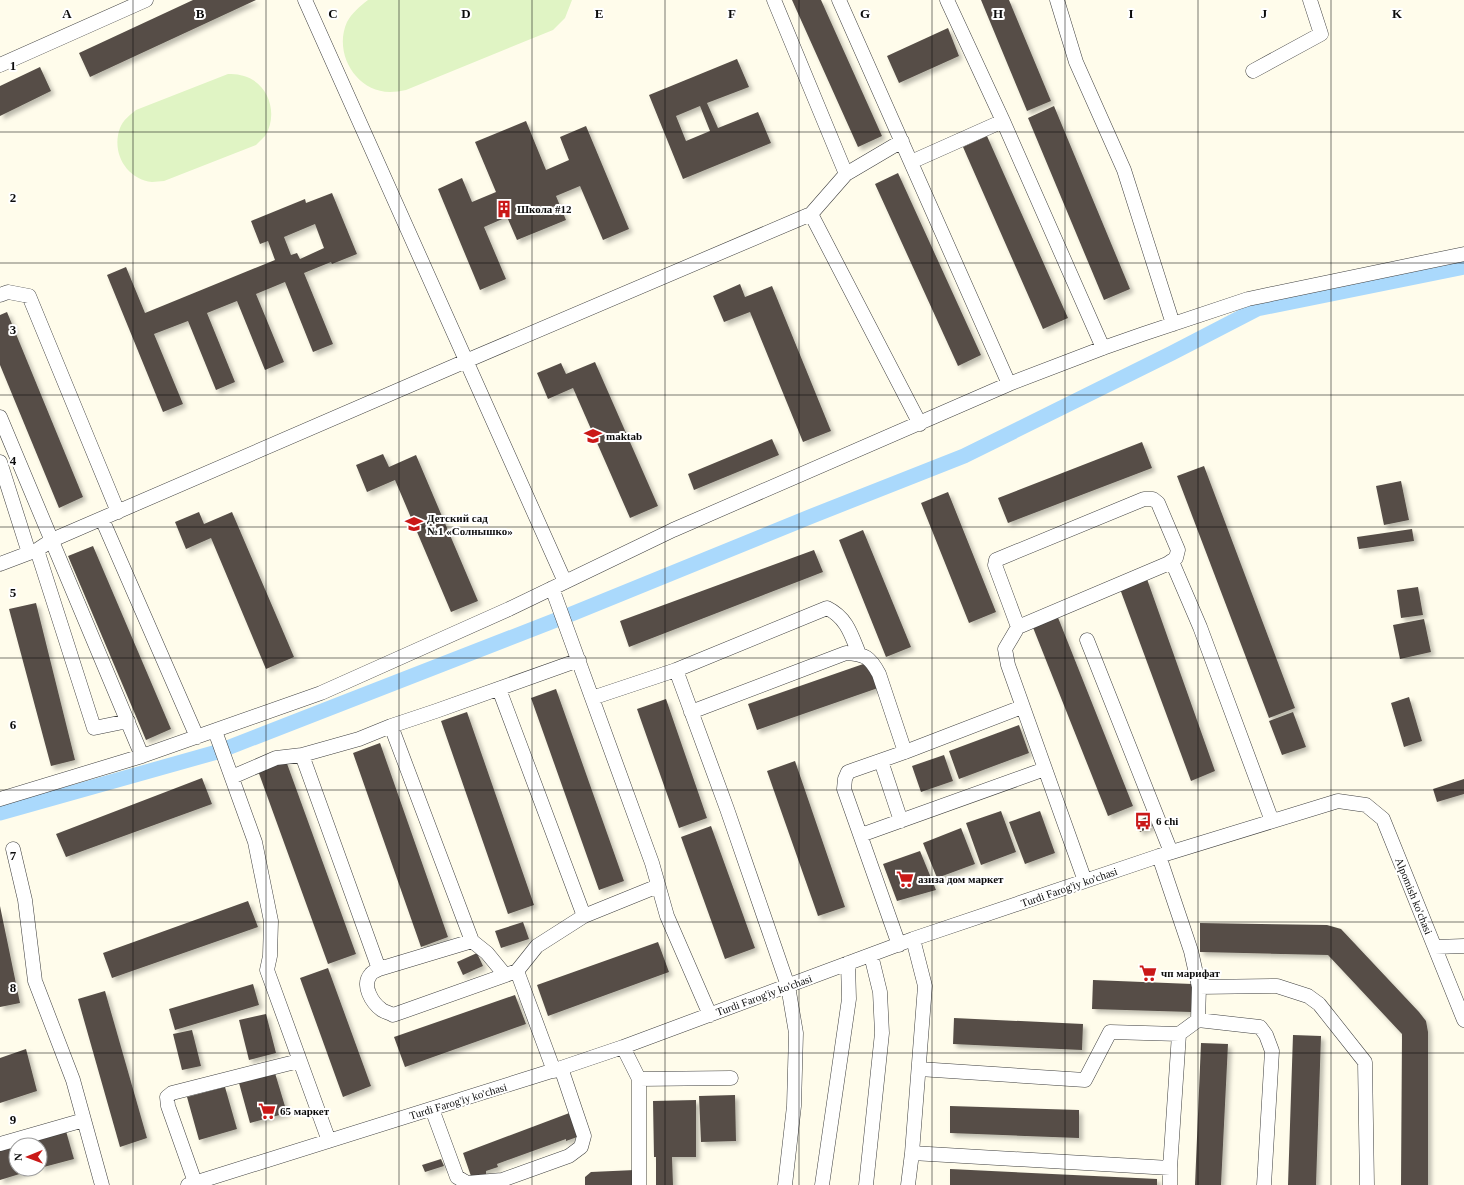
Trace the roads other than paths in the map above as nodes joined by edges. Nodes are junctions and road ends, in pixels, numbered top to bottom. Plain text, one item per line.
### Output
1 (146, 0) edge
2 (305, 0) edge
3 (774, 0) edge
4 (839, 0) edge
5 (947, 0) edge
6 (1057, 0) edge
7 (1310, 0) edge
8 (0, 65) edge
9 (1253, 71) dead end
10 (1003, 122) junction
11 (902, 141) junction
12 (911, 162) junction
13 (846, 174) junction
14 (811, 214) junction
15 (1464, 254) edge
16 (0, 295) edge
17 (1173, 324) junction
18 (1103, 348) junction
19 (466, 361) junction
20 (1009, 384) junction
21 (0, 417) edge
22 (920, 424) junction
23 (0, 462) edge
24 (118, 512) junction
25 (102, 518) junction
26 (52, 540) junction
27 (33, 551) junction
28 (0, 564) edge
29 (1167, 564) junction
30 (565, 582) junction
31 (552, 588) junction
32 (1018, 627) junction
33 (1087, 640) dead end
34 (576, 652) junction
35 (859, 654) junction
36 (676, 670) junction
37 (499, 689) junction
38 (592, 698) junction
39 (1022, 707) junction
40 (692, 712) junction
41 (128, 722) junction
42 (391, 726) junction
43 (217, 736) junction
44 (196, 737) junction
45 (905, 752) junction
46 (302, 755) junction
47 (142, 756) junction
48 (881, 760) junction
49 (1045, 769) junction
50 (232, 777) junction
51 (0, 799) edge
52 (1338, 800) joint
53 (901, 821) junction
54 (1272, 821) junction
55 (861, 835) junction
56 (13, 849) dead end
57 (1165, 854) junction
58 (1085, 881) junction
59 (658, 886) junction
60 (584, 916) junction
61 (913, 939) junction
62 (472, 941) junction
63 (899, 945) junction
64 (1464, 946) edge
65 (1435, 948) junction
66 (871, 955) junction
67 (848, 963) junction
68 (379, 969) junction
69 (511, 973) junction
70 (788, 986) junction
71 (1199, 987) junction
72 (710, 1015) junction
73 (1198, 1020) junction
74 (1464, 1020) edge
75 (1179, 1034) junction
76 (623, 1047) junction
77 (299, 1061) junction
78 (557, 1069) junction
79 (919, 1070) junction
80 (639, 1078) junction
81 (731, 1078) dead end
82 (432, 1109) junction
83 (84, 1120) junction
84 (329, 1141) junction
85 (0, 1144) edge
86 (912, 1153) junction
87 (1170, 1168) junction
88 (193, 1184) edge
89 (102, 1185) edge
90 (639, 1185) edge
91 (785, 1185) edge
92 (822, 1185) edge
93 (866, 1185) edge
94 (908, 1185) edge
95 (1170, 1185) edge
96 (1264, 1185) edge
97 (1367, 1185) edge

1 - 8 street
2 - 19 street
3 - 13 street
4 - 11 street
5 - 10 street
6 - 17 street
7 - 9 street
10 - 12 street
10 - 18 street
11 - 12 street
11 - 13 street
12 - 20 street
13 - 14 street
14 - 19 street
14 - 22 street
15 - 17 street
16 - 24 street
17 - 18 street
18 - 20 street
19 - 24 street
19 - 30 street
20 - 22 street
21 - 26 street
22 - 30 street
23 - 27 street
24 - 25 street
25 - 26 street
25 - 44 street
26 - 27 street
26 - 41 street
27 - 28 street
27 - 41 street
29 - 32 street
29 - 32 street
29 - 54 street
30 - 31 street
31 - 34 street
31 - 43 street
32 - 39 street
33 - 57 street
34 - 37 street
34 - 38 street
35 - 36 street
35 - 40 street
35 - 45 street
36 - 38 street
36 - 40 street
37 - 42 street
37 - 60 street
38 - 59 street
39 - 45 street
39 - 49 street
40 - 70 street
41 - 47 street
42 - 46 street
42 - 62 street
43 - 44 street
43 - 50 street
44 - 47 street
45 - 48 street
46 - 50 street
46 - 68 street
47 - 51 street
48 - 53 street
48 - 55 street
49 - 53 street
49 - 58 street
50 - 77 street
52 - 54 street, Turdi Farog'iy ko'chasi
52 - 65 street, Alpomish ko'chasi
53 - 55 street
54 - 57 street, Turdi Farog'iy ko'chasi
55 - 63 street
56 - 83 street
57 - 58 street, Turdi Farog'iy ko'chasi
57 - 71 street
58 - 61 street, Turdi Farog'iy ko'chasi
59 - 60 street
59 - 72 street
60 - 69 street
61 - 63 street, Turdi Farog'iy ko'chasi
61 - 79 street
62 - 68 street
62 - 69 street
63 - 66 street, Turdi Farog'iy ko'chasi
64 - 65 street
65 - 74 street, Alpomish ko'chasi
66 - 67 street, Turdi Farog'iy ko'chasi
66 - 93 street
67 - 70 street, Turdi Farog'iy ko'chasi
67 - 92 street
68 - 69 street
69 - 78 street
70 - 72 street, Turdi Farog'iy ko'chasi
70 - 91 street
71 - 73 street
71 - 97 street
72 - 76 street, Turdi Farog'iy ko'chasi
73 - 75 street
73 - 96 street
75 - 79 street
75 - 87 street
76 - 78 street, Turdi Farog'iy ko'chasi
76 - 80 street
77 - 84 street
77 - 88 street
78 - 82 street, Turdi Farog'iy ko'chasi
78 - 82 street
79 - 86 street
80 - 81 street
80 - 90 street
82 - 84 street, Turdi Farog'iy ko'chasi
83 - 85 street
83 - 89 street
84 - 88 street, Turdi Farog'iy ko'chasi
86 - 87 street
86 - 94 street
87 - 95 street

